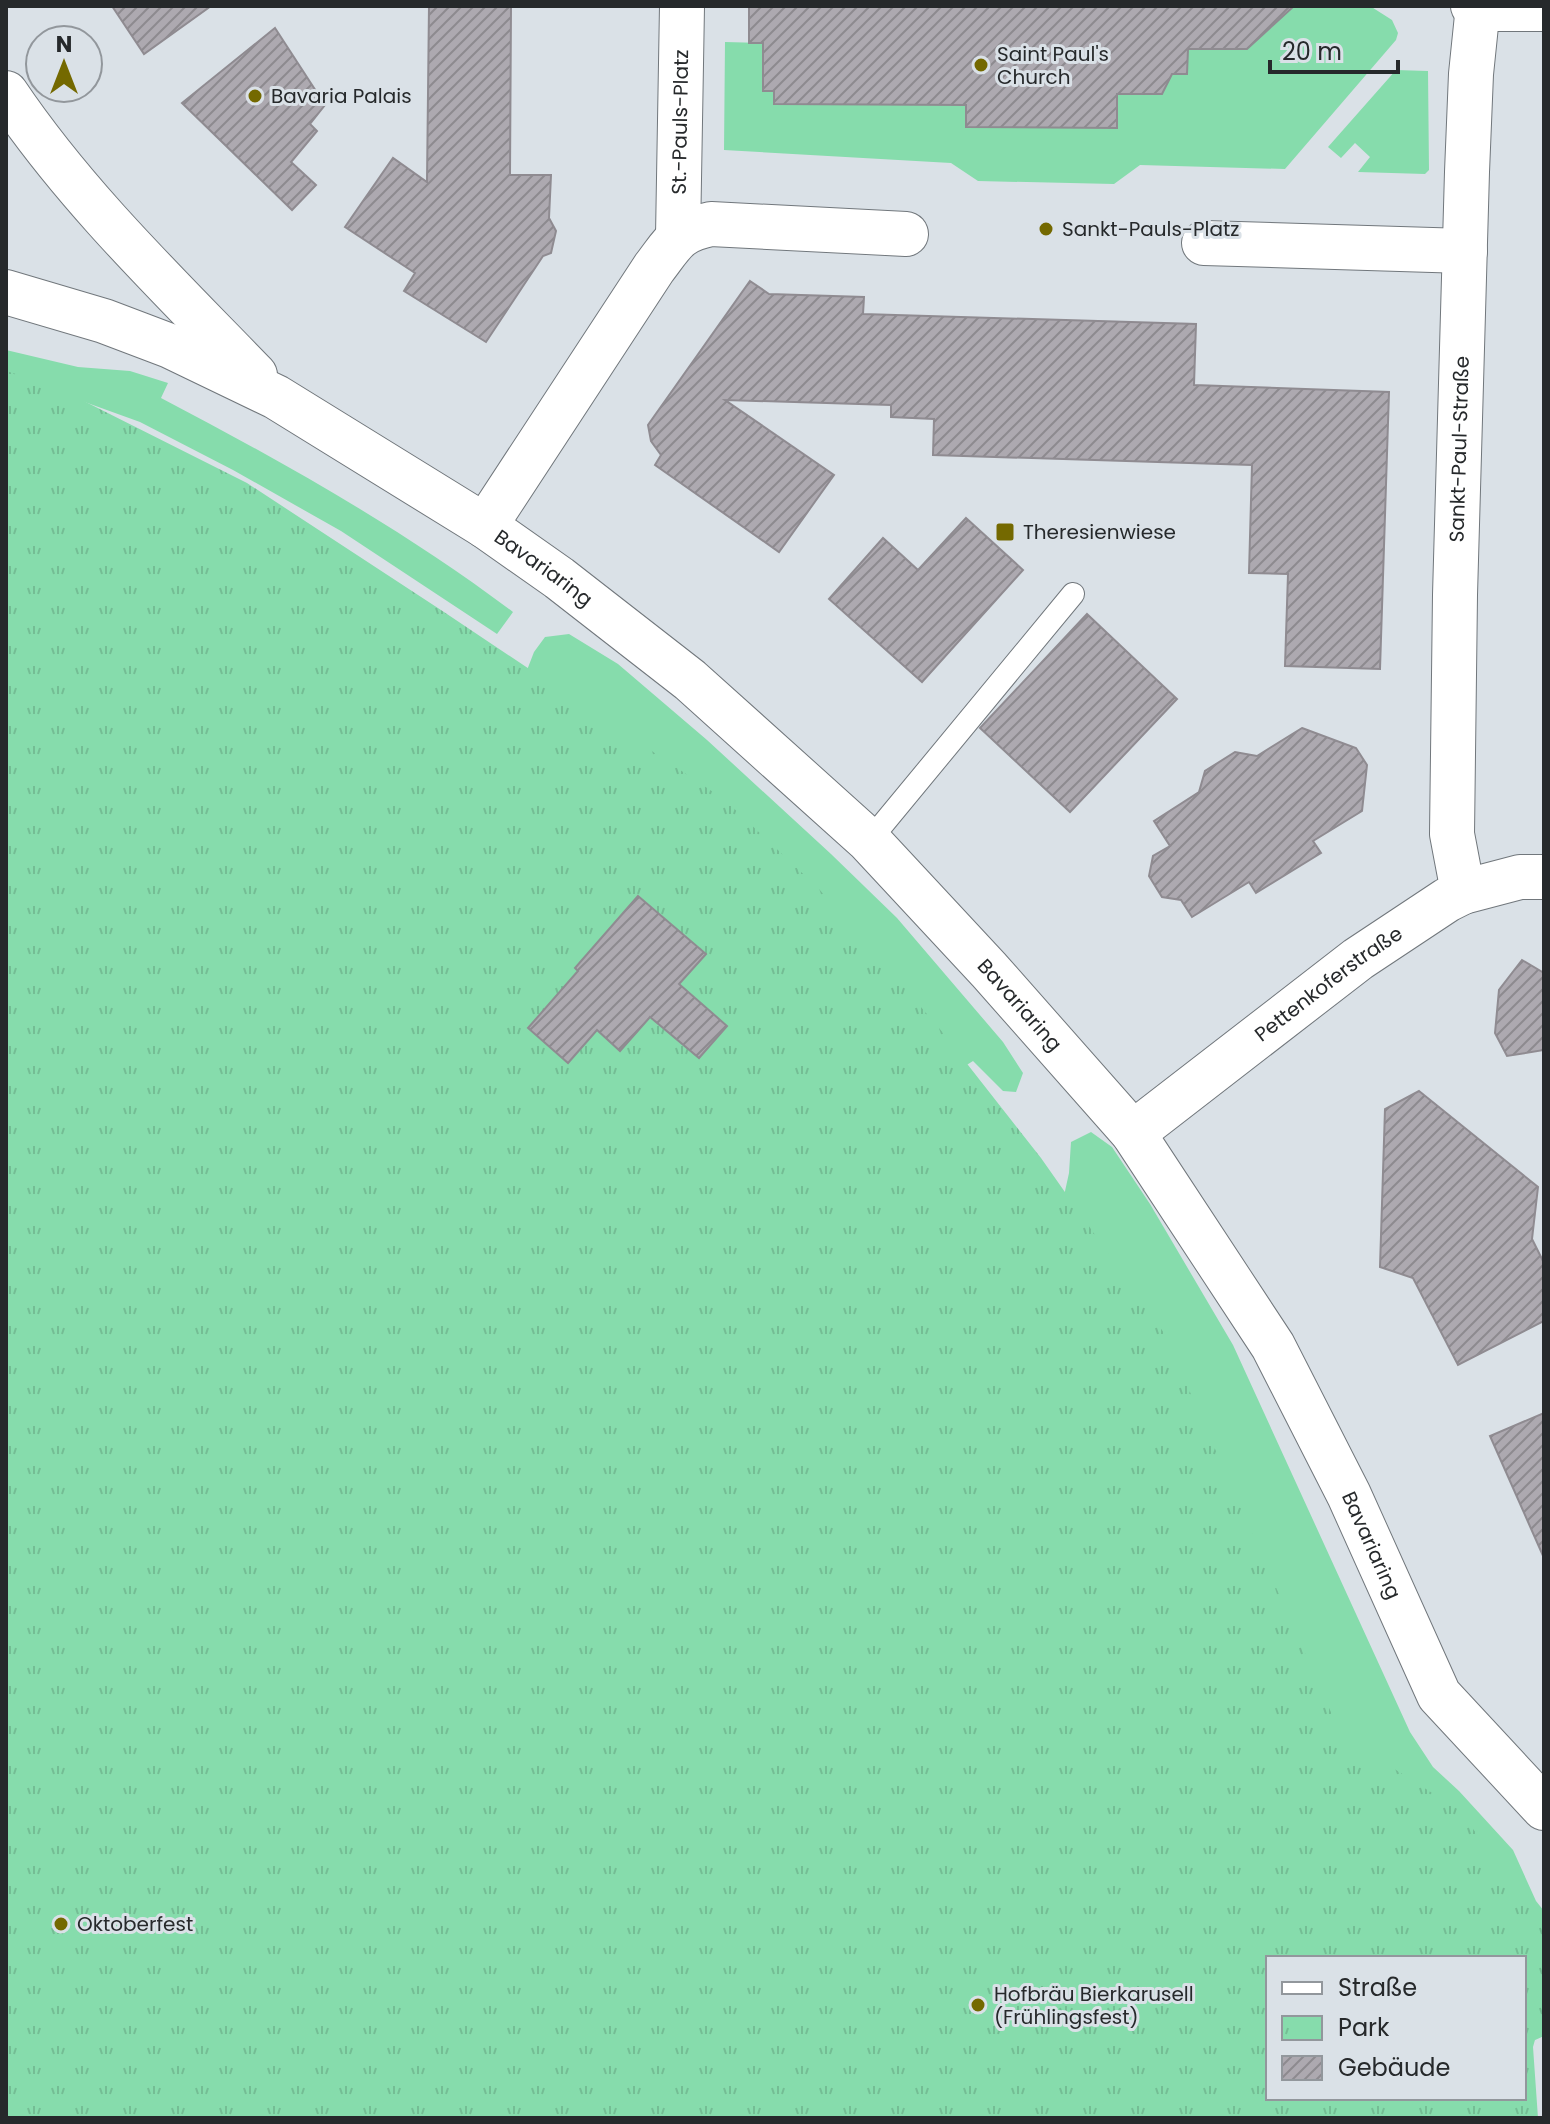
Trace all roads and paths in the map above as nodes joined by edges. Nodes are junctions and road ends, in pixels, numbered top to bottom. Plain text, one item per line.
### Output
1 (682, 6) edge
2 (1477, 7) edge
3 (1544, 9) edge
4 (6, 93) edge
5 (906, 234) dead end
6 (678, 236) junction
7 (1204, 243) dead end
8 (1465, 251) junction
9 (6, 292) edge
10 (276, 397) junction
11 (485, 526) junction
12 (1073, 594) dead end
13 (869, 841) junction
14 (1544, 877) edge
15 (1463, 892) junction
16 (1133, 1133) junction
17 (1544, 1808) edge

1 - 6 street, St.-Pauls-Platz
2 - 3 street
2 - 8 street, Sankt-Paul-Straße
4 - 10 street, Bavariaring
5 - 6 street
6 - 11 street
7 - 8 street
8 - 15 street, Sankt-Paul-Straße
9 - 10 street, Bavariaring
10 - 11 street, Bavariaring
11 - 13 street, Bavariaring
12 - 13 lane
13 - 16 street, Bavariaring
14 - 15 street, Pettenkoferstraße
15 - 16 street, Pettenkoferstraße
16 - 17 street, Bavariaring

